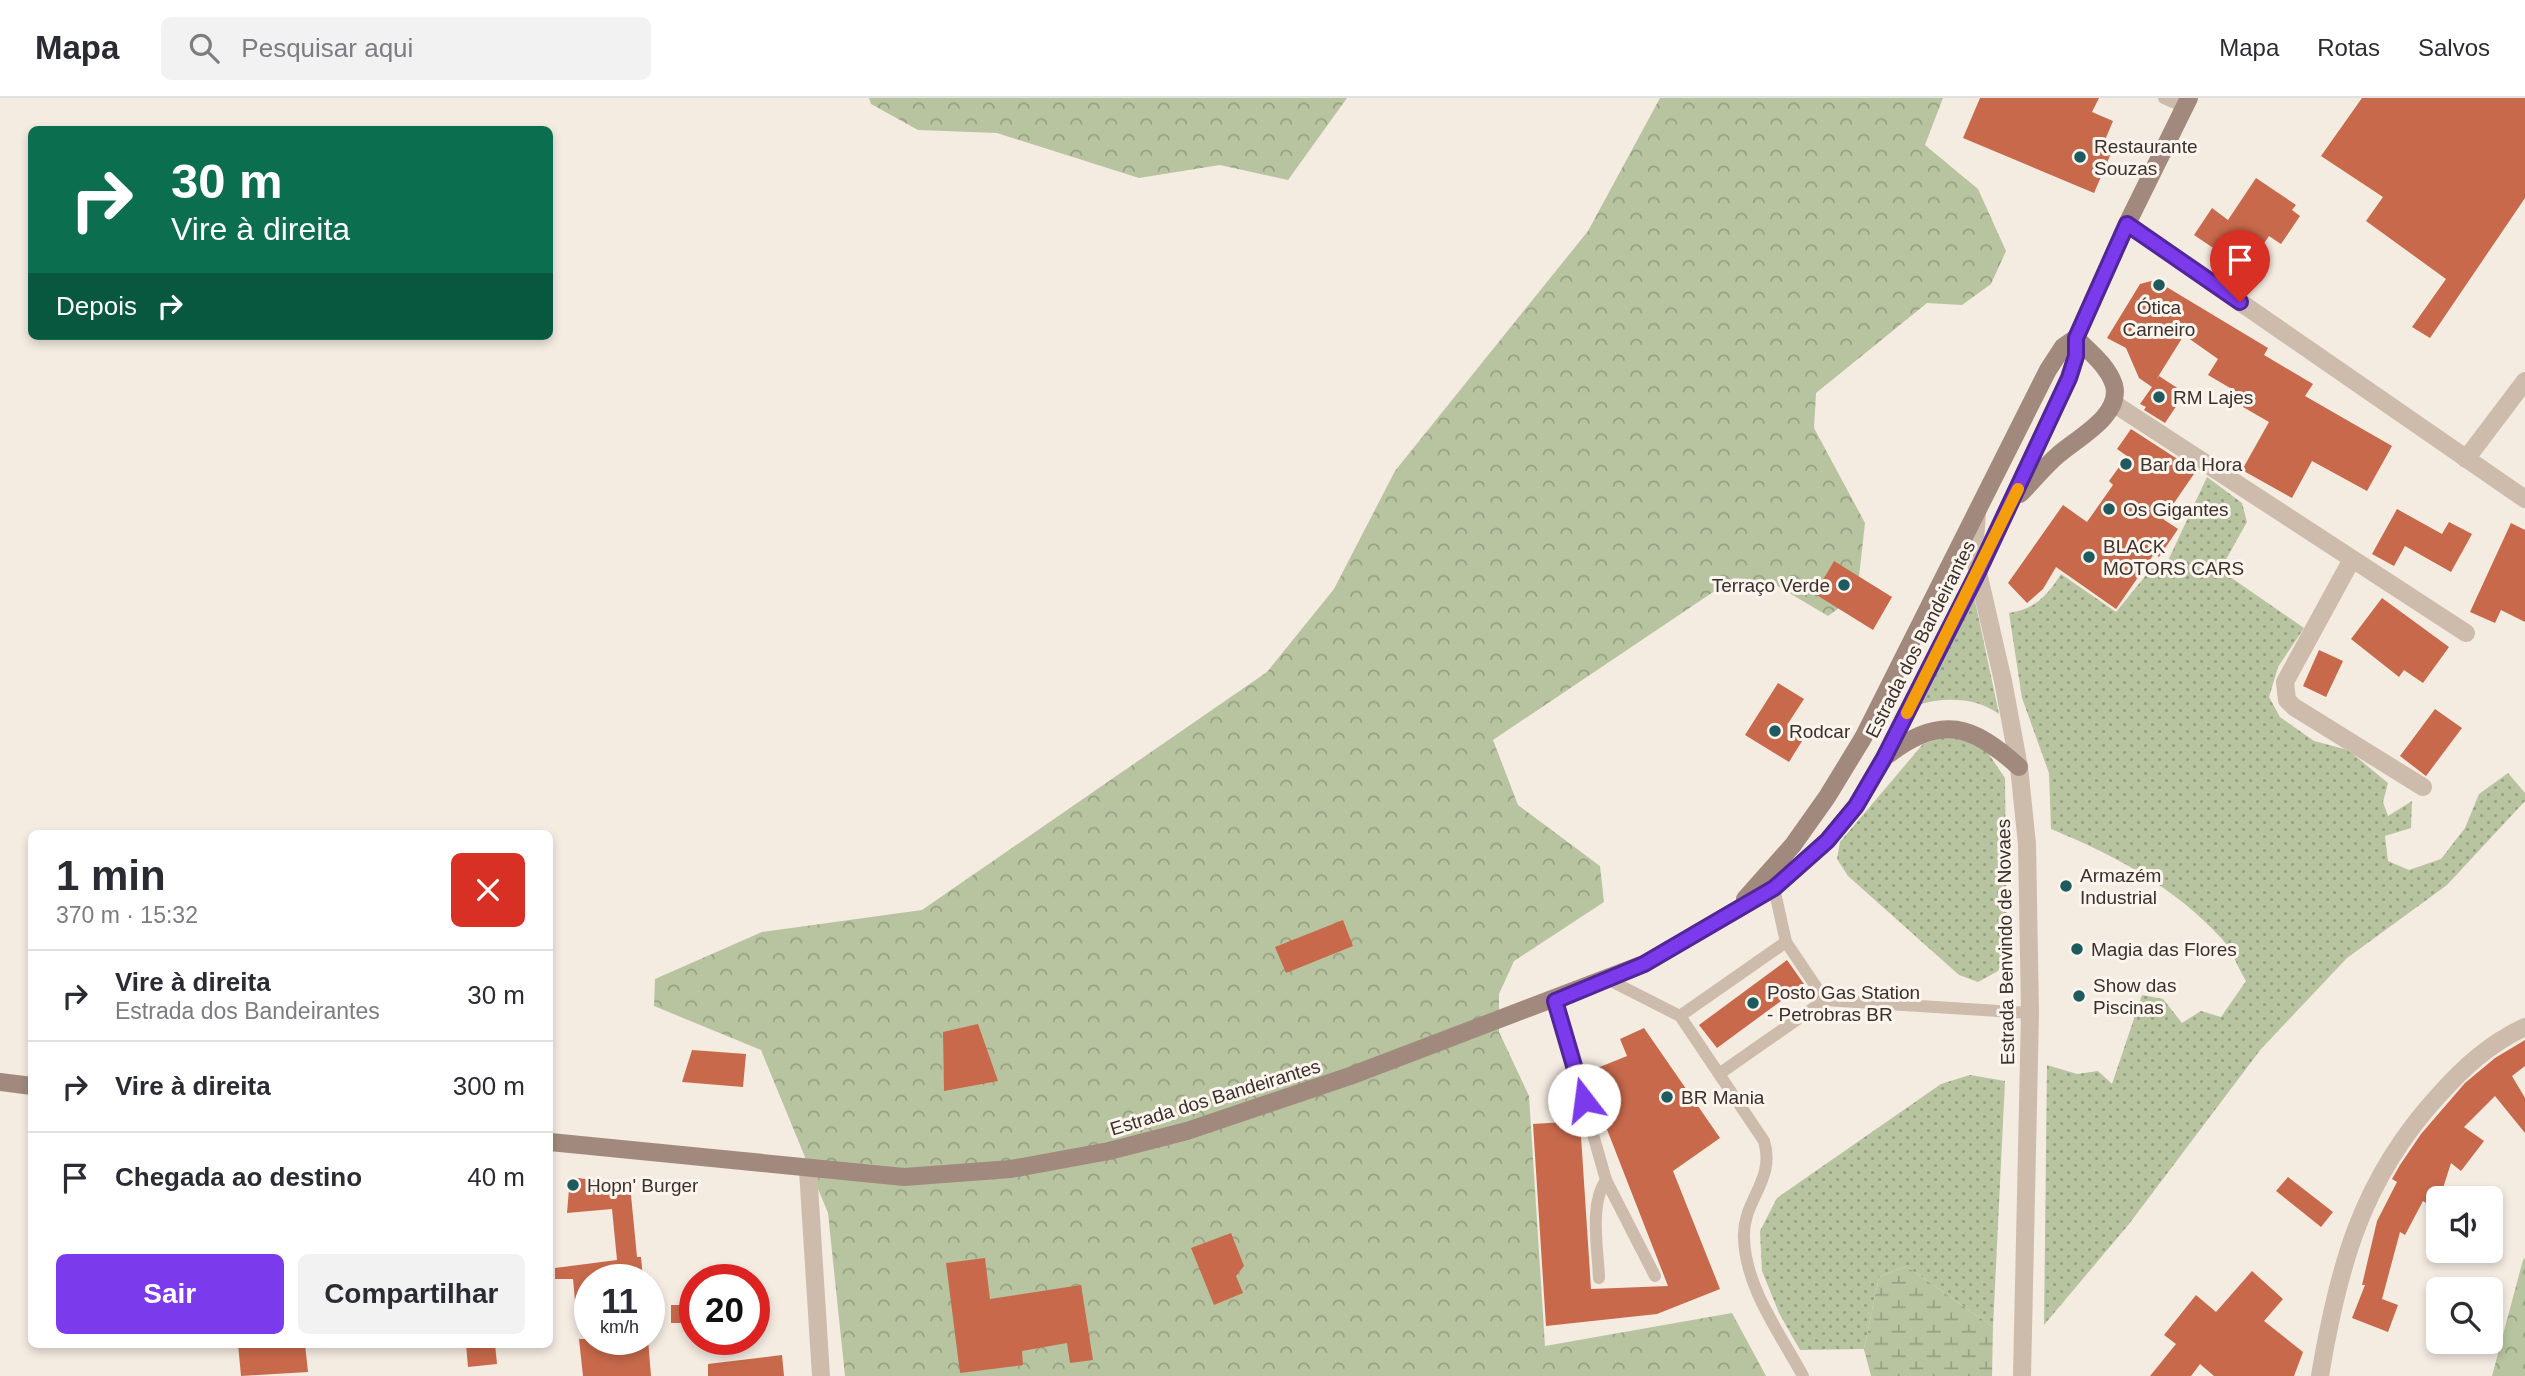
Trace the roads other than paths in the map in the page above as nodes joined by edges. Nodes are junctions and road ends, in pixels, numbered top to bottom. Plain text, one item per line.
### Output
1 (2164, 98) edge
2 (2187, 102) edge
3 (2127, 224) junction
4 (2076, 338) junction
5 (2525, 381) edge
6 (2113, 403) junction
7 (2466, 459) junction
8 (2525, 499) edge
9 (2011, 505) junction
10 (1977, 512) junction
11 (2351, 561) junction
12 (1977, 574) junction
13 (2466, 633) dead end
14 (1884, 758) junction
15 (2019, 767) junction
16 (2423, 787) dead end
17 (1774, 888) junction
18 (1733, 912) junction
19 (1786, 942) junction
20 (1609, 980) junction
21 (1825, 1000) junction
22 (1555, 1001) junction
23 (2030, 1013) junction
24 (1680, 1016) junction
25 (2525, 1027) edge
26 (1719, 1074) junction
27 (0, 1082) edge
28 (28, 1086) edge
29 (553, 1142) edge
30 (808, 1170) junction
31 (1606, 1180) junction
32 (1655, 1276) dead end
33 (1599, 1278) dead end
34 (821, 1376) edge
35 (1803, 1376) edge
36 (2022, 1376) edge
37 (2320, 1376) edge

1 - 2 lane
2 - 3 main road, Estrada dos Bandeirantes
3 - 4 main road, Estrada dos Bandeirantes
3 - 7 street
4 - 6 main road
4 - 9 main road, Estrada dos Bandeirantes
4 - 10 main road, Estrada dos Bandeirantes
5 - 7 street
6 - 9 main road
6 - 11 street
7 - 8 street
9 - 12 main road, Estrada dos Bandeirantes
10 - 12 street, Estrada Benvindo de Novaes
10 - 18 main road, Estrada dos Bandeirantes
11 - 13 street
11 - 16 street
12 - 14 main road, Estrada dos Bandeirantes
12 - 15 street, Estrada Benvindo de Novaes
14 - 15 main road
14 - 17 main road, Estrada dos Bandeirantes
15 - 23 street, Estrada Benvindo de Novaes
17 - 18 main road, Estrada dos Bandeirantes
17 - 19 lane
18 - 20 main road, Estrada dos Bandeirantes
19 - 21 lane
19 - 24 lane
20 - 22 main road, Estrada dos Bandeirantes
20 - 24 lane
21 - 23 lane
21 - 26 lane
22 - 30 main road, Estrada dos Bandeirantes
22 - 31 lane
23 - 36 street, Estrada Benvindo de Novaes
24 - 26 lane
25 - 37 street
26 - 35 lane
27 - 28 main road
29 - 30 main road, Estrada dos Bandeirantes
30 - 34 street
31 - 32 lane
31 - 33 lane

